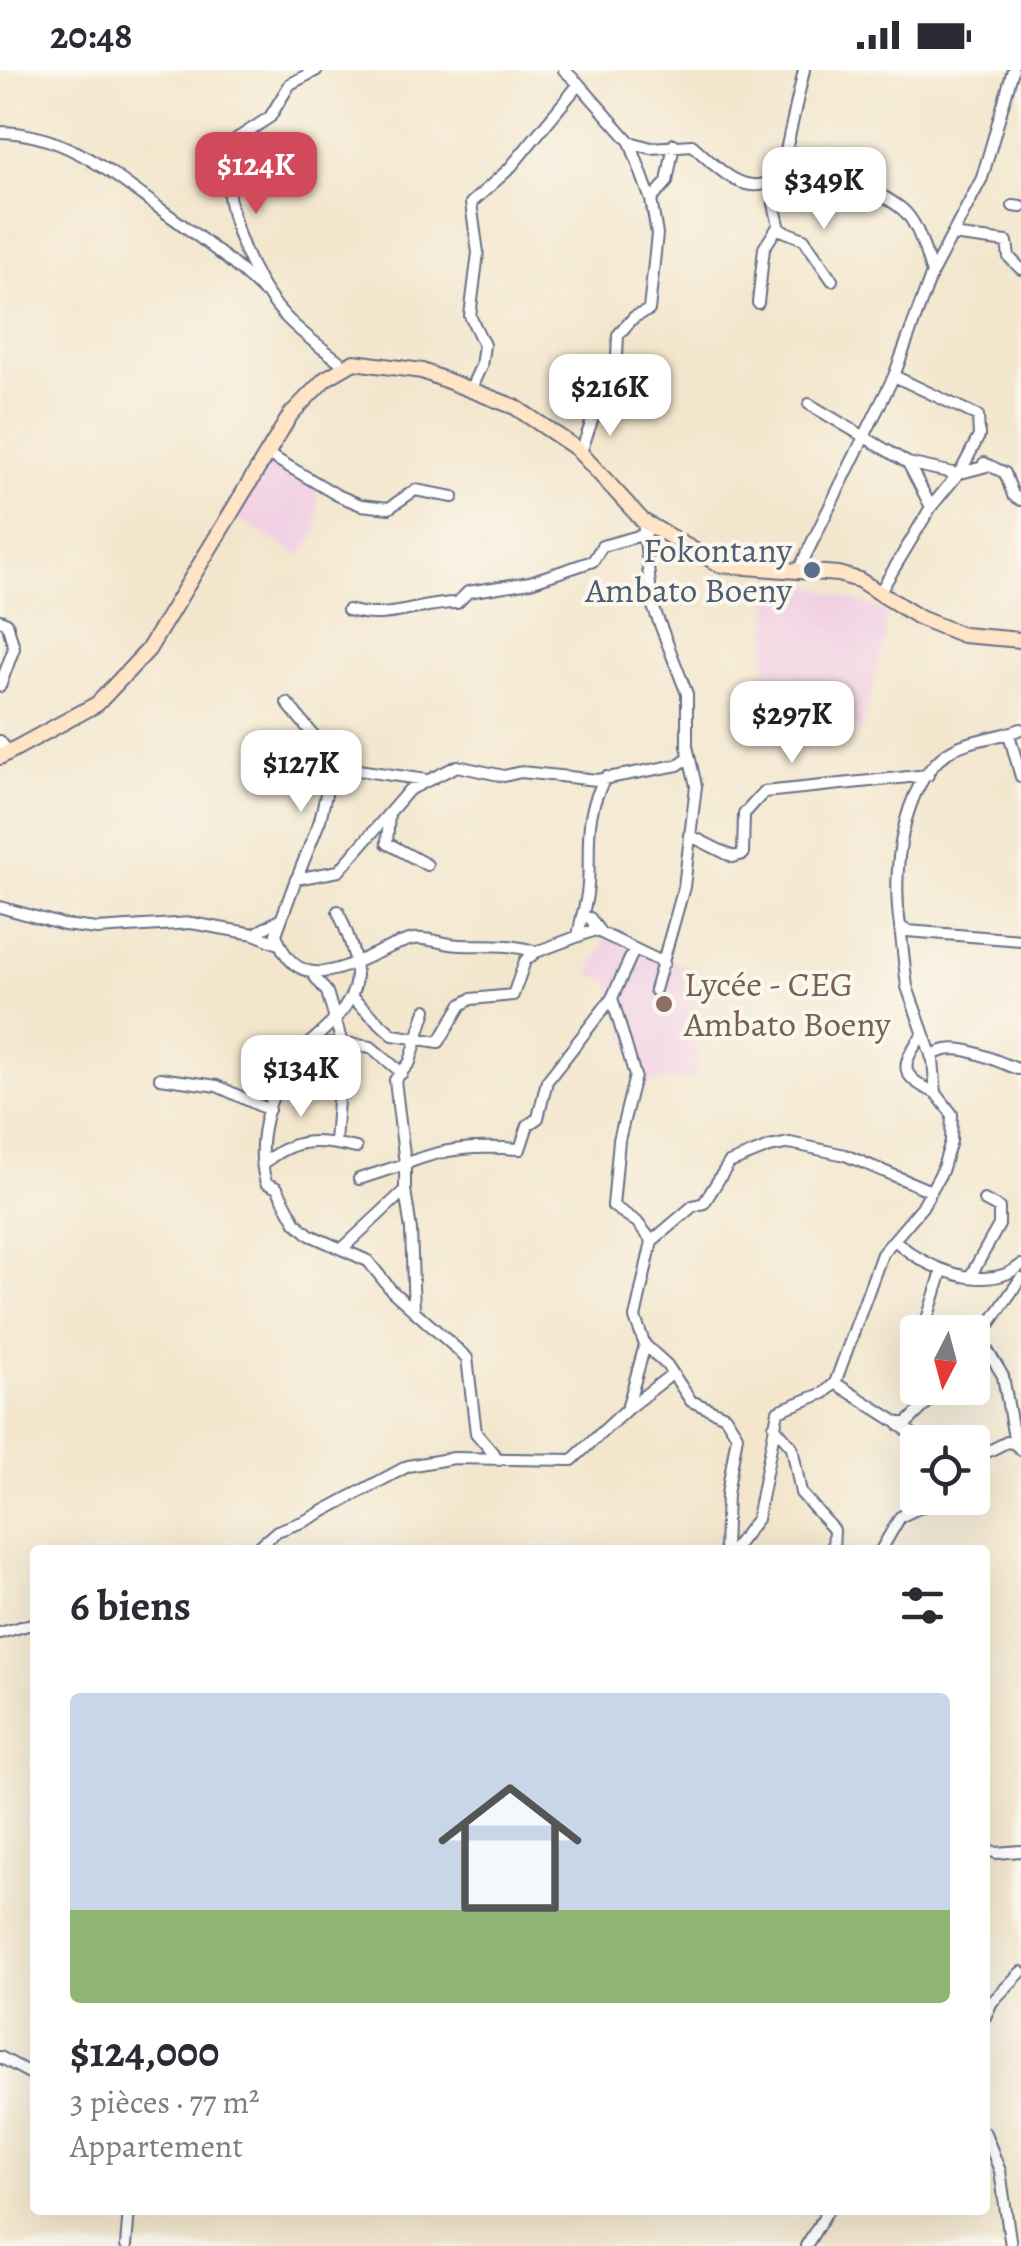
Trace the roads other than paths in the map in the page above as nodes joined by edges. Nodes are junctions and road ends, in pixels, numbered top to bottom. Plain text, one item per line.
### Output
1 (317, 70) edge
2 (564, 70) edge
3 (804, 70) edge
4 (1014, 70) edge
5 (579, 84) junction
6 (0, 132) edge
7 (630, 142) junction
8 (674, 144) junction
9 (784, 169) junction
10 (650, 200) junction
11 (778, 229) junction
12 (952, 235) junction
13 (1021, 268) edge
14 (932, 273) junction
15 (832, 280) dead end
16 (271, 299) junction
17 (758, 303) dead end
18 (344, 365) junction
19 (894, 376) junction
20 (471, 388) junction
21 (809, 404) dead end
22 (864, 437) junction
23 (974, 447) junction
24 (580, 452) junction
25 (266, 453) junction
26 (908, 463) junction
27 (988, 466) junction
28 (958, 474) junction
29 (453, 497) dead end
30 (1021, 500) edge
31 (932, 508) junction
32 (648, 528) junction
33 (798, 571) junction
34 (880, 592) junction
35 (348, 610) dead end
36 (0, 620) edge
37 (1021, 640) edge
38 (0, 686) edge
39 (287, 703) dead end
40 (1021, 729) edge
41 (1009, 734) junction
42 (3, 750) edge
43 (690, 756) junction
44 (334, 760) junction
45 (928, 776) junction
46 (1021, 776) edge
47 (606, 778) junction
48 (427, 780) junction
49 (389, 813) junction
50 (689, 835) junction
51 (427, 864) dead end
52 (296, 879) junction
53 (0, 907) edge
54 (338, 911) dead end
55 (582, 916) junction
56 (280, 920) junction
57 (900, 926) junction
58 (600, 932) junction
59 (254, 934) junction
60 (578, 936) junction
61 (1021, 940) edge
62 (280, 944) junction
63 (634, 950) junction
64 (536, 952) junction
65 (664, 963) junction
66 (358, 964) junction
67 (307, 968) junction
68 (655, 990) dead end
69 (351, 997) junction
70 (612, 998) junction
71 (426, 1010) dead end
72 (337, 1020) junction
73 (922, 1036) junction
74 (419, 1041) junction
75 (342, 1043) junction
76 (305, 1047) junction
77 (931, 1056) junction
78 (1018, 1069) dead end
79 (402, 1072) junction
80 (160, 1078) dead end
81 (936, 1092) junction
82 (269, 1110) junction
83 (336, 1143) junction
84 (356, 1148) dead end
85 (264, 1164) junction
86 (405, 1164) junction
87 (359, 1178) dead end
88 (404, 1190) junction
89 (931, 1191) junction
90 (984, 1200) dead end
91 (652, 1241) junction
92 (896, 1241) junction
93 (344, 1247) junction
94 (1021, 1266) edge
95 (942, 1271) junction
96 (971, 1275) junction
97 (1001, 1278) junction
98 (1020, 1281) edge
99 (414, 1311) junction
100 (929, 1315) edge
101 (990, 1323) edge
102 (646, 1345) junction
103 (990, 1360) edge
104 (672, 1374) junction
105 (835, 1383) junction
106 (925, 1405) edge
107 (626, 1409) junction
108 (898, 1423) junction
109 (901, 1425) edge
110 (774, 1426) junction
111 (1018, 1447) edge
112 (990, 1450) edge
113 (499, 1460) junction
114 (904, 1515) edge
115 (261, 1545) edge
116 (725, 1545) edge
117 (737, 1545) edge
118 (832, 1545) edge
119 (884, 1545) edge
120 (30, 1624) edge
121 (0, 1633) edge
122 (990, 1850) edge
123 (1021, 1852) edge
124 (1021, 1972) edge
125 (1004, 1990) junction
126 (1021, 1990) edge
127 (990, 2009) edge
128 (0, 2058) edge
129 (30, 2073) edge
130 (990, 2146) edge
131 (129, 2215) edge
132 (825, 2215) edge
133 (126, 2246) edge
134 (806, 2246) edge
135 (1011, 2246) edge

1 - 16 street
2 - 5 street
3 - 9 street
4 - 12 street
5 - 7 street
5 - 20 street
6 - 16 street
7 - 8 street
7 - 10 street
8 - 9 street
8 - 10 street
9 - 11 street
9 - 14 street
10 - 24 street
11 - 15 street
11 - 17 street
12 - 13 street
12 - 14 street
14 - 19 street
16 - 18 street
18 - 20 street
18 - 25 street
19 - 22 street
19 - 23 street
20 - 24 street
21 - 22 street
22 - 26 street
22 - 33 street
23 - 27 street
23 - 28 street
24 - 32 street
25 - 29 street
25 - 42 street
26 - 28 street
26 - 31 street
27 - 28 street
27 - 30 street
28 - 31 street
31 - 34 street
32 - 33 street
32 - 35 street
32 - 43 street
33 - 34 street
34 - 37 street
36 - 38 street
39 - 44 street
40 - 41 street
41 - 45 street
41 - 46 street
43 - 47 street
43 - 50 street
44 - 48 street
44 - 52 street
45 - 50 street
45 - 57 street
47 - 48 street
47 - 55 street
48 - 49 street
49 - 51 street
49 - 52 street
50 - 65 street
52 - 56 street
53 - 59 street
54 - 66 street
55 - 58 street
55 - 60 street
56 - 59 street
56 - 62 street
57 - 61 street
57 - 73 street
58 - 60 street
58 - 63 street
59 - 62 street
60 - 64 street
62 - 67 street
63 - 65 street
63 - 70 street
64 - 66 street
64 - 74 street
65 - 68 street
66 - 67 street
66 - 69 street
67 - 72 street
69 - 72 street
69 - 74 street
70 - 86 street
70 - 91 street
71 - 74 street
72 - 75 street
72 - 76 street
73 - 77 street
73 - 81 street
74 - 79 street
75 - 76 street
75 - 79 street
75 - 83 street
76 - 82 street
77 - 78 street
77 - 81 street
79 - 86 street
80 - 82 street
81 - 89 street
82 - 85 street
83 - 84 street
83 - 85 street
85 - 93 street
86 - 87 street
86 - 88 street
88 - 93 street
88 - 99 street
89 - 91 street
89 - 92 street
90 - 96 street
91 - 102 street
92 - 95 street
92 - 105 street
93 - 99 street
94 - 97 street
95 - 96 street
95 - 100 street
96 - 97 street
97 - 98 street
98 - 101 street
99 - 113 street
102 - 104 street
102 - 107 street
103 - 111 street
104 - 107 street
104 - 116 street
105 - 108 street
105 - 110 street
106 - 108 street
107 - 113 street
108 - 109 street
110 - 117 street
110 - 118 street
111 - 112 street
113 - 115 street
114 - 119 street
120 - 121 street
122 - 123 street
124 - 125 street
125 - 126 street
125 - 127 street
128 - 129 street
130 - 135 street
131 - 133 street
132 - 134 street

